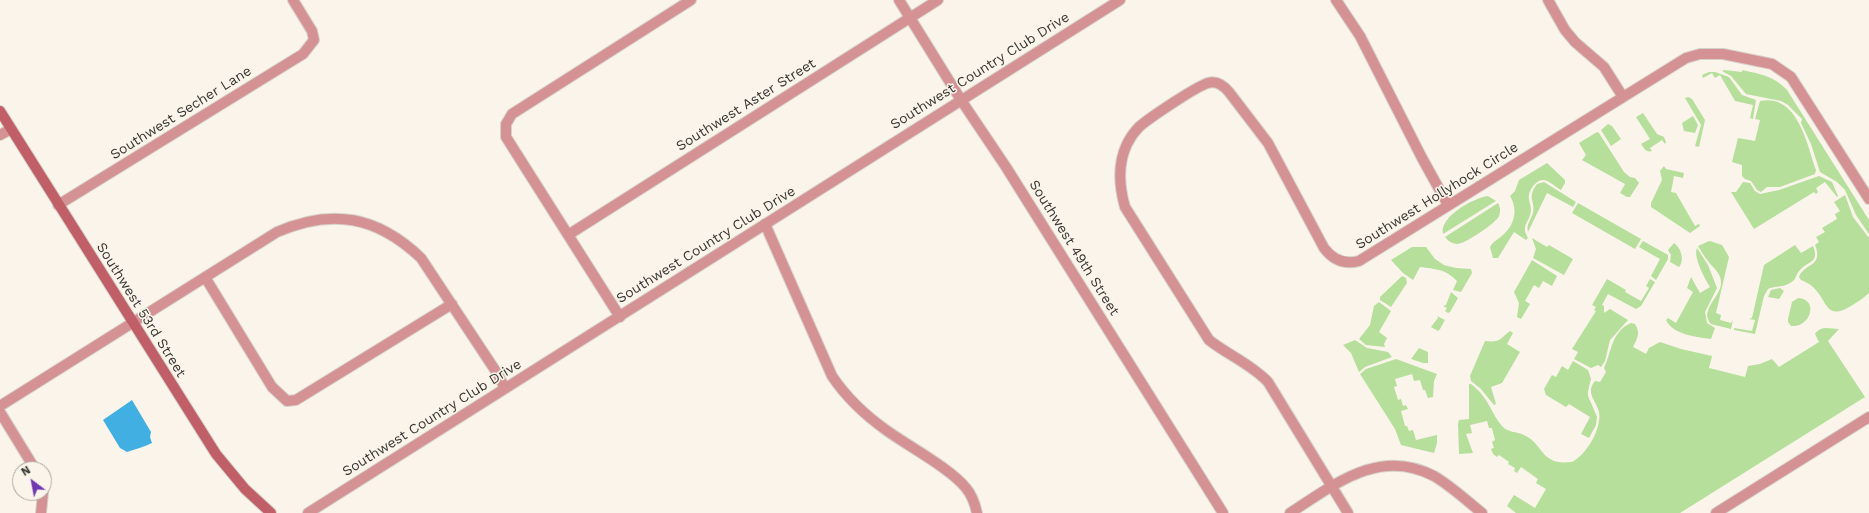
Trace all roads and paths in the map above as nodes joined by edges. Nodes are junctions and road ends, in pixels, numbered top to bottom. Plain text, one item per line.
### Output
1 (293, 0) edge
2 (691, 0) edge
3 (898, 0) edge
4 (938, 0) edge
5 (1120, 0) edge
6 (1336, 0) edge
7 (1548, 0) edge
8 (910, 18) junction
9 (1623, 97) junction
10 (961, 100) junction
11 (0, 111) edge
12 (11, 128) junction
13 (0, 135) edge
14 (1869, 199) edge
15 (58, 205) junction
16 (1448, 205) junction
17 (765, 224) junction
18 (568, 234) junction
19 (205, 277) junction
20 (452, 304) junction
21 (620, 317) junction
22 (132, 322) junction
23 (505, 388) junction
24 (0, 406) edge
25 (0, 412) edge
26 (1869, 417) edge
27 (30, 461) edge
28 (1332, 486) junction
29 (42, 501) edge
30 (41, 513) edge
31 (271, 513) edge
32 (308, 513) edge
33 (977, 513) edge
34 (1223, 513) edge
35 (1290, 513) edge
36 (1348, 513) edge
37 (1482, 513) edge
38 (1716, 513) edge

1 - 15 street, Southwest Secher Lane
2 - 18 street
3 - 8 street, Southwest 49th Street
4 - 8 street, Southwest Aster Street
5 - 10 street, Southwest Country Club Drive
6 - 16 street
7 - 9 street
8 - 10 street, Southwest 49th Street
8 - 18 street, Southwest Aster Street
9 - 14 street, Southwest Hollyhock Circle
9 - 16 street, Southwest Hollyhock Circle
10 - 17 street, Southwest Country Club Drive
10 - 34 street, Southwest 49th Street
11 - 12 main road, Southwest 53rd Street
12 - 13 street
12 - 15 main road, Southwest 53rd Street
15 - 22 main road, Southwest 53rd Street
16 - 28 street, Southwest Hollyhock Circle
17 - 21 street, Southwest Country Club Drive
17 - 33 street
18 - 21 street
19 - 20 street
19 - 20 street
19 - 22 street
20 - 23 street
21 - 23 street, Southwest Country Club Drive
22 - 24 street
22 - 31 main road, Southwest 53rd Street
23 - 32 street, Southwest Country Club Drive
25 - 27 street
26 - 38 street
28 - 35 street
28 - 36 street, Southwest Hollyhock Circle
28 - 37 street
29 - 30 street

